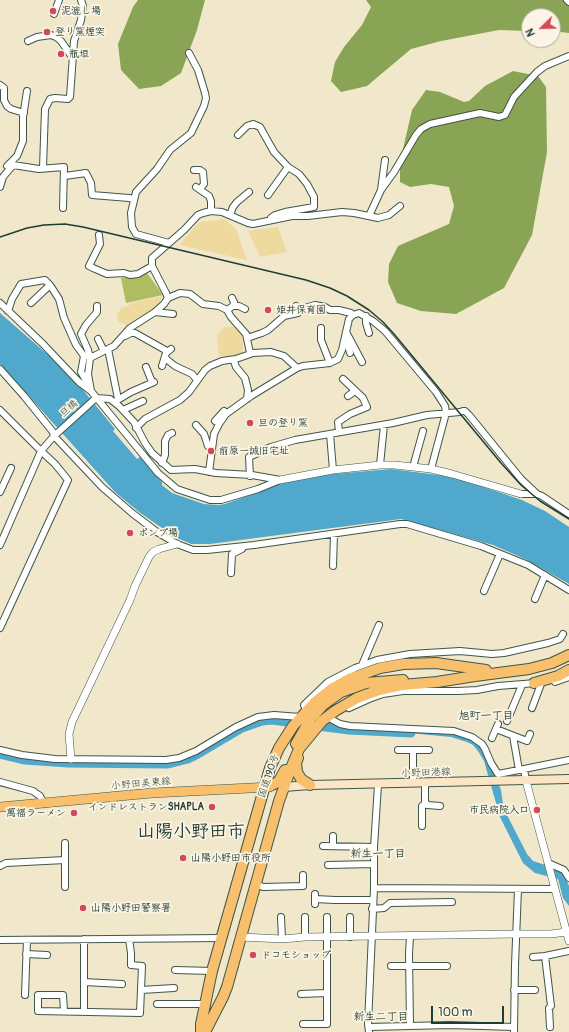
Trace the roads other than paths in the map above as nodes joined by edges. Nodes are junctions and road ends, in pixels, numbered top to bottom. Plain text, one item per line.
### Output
1 (59, 0) edge
2 (81, 0) edge
3 (54, 14) dead end
4 (28, 41) dead end
5 (189, 53) dead end
6 (569, 56) edge
7 (72, 57) junction
8 (0, 85) edge
9 (26, 90) dead end
10 (24, 113) junction
11 (238, 134) dead end
12 (385, 160) dead end
13 (288, 167) junction
14 (43, 168) junction
15 (194, 170) dead end
16 (65, 176) junction
17 (0, 177) edge
18 (0, 187) edge
19 (381, 190) junction
20 (250, 192) dead end
21 (268, 195) dead end
22 (133, 199) junction
23 (400, 206) dead end
24 (63, 208) dead end
25 (211, 211) junction
26 (230, 215) junction
27 (369, 216) junction
28 (267, 222) junction
29 (99, 235) dead end
30 (169, 243) junction
31 (152, 266) junction
32 (50, 285) junction
33 (168, 298) junction
34 (232, 298) dead end
35 (0, 303) edge
36 (31, 303) dead end
37 (97, 306) dead end
38 (234, 306) junction
39 (296, 306) dead end
40 (245, 309) dead end
41 (227, 310) junction
42 (8, 311) junction
43 (155, 312) junction
44 (173, 314) dead end
45 (353, 315) junction
46 (284, 316) junction
47 (366, 316) junction
48 (321, 328) dead end
49 (346, 332) junction
50 (369, 333) dead end
51 (247, 338) junction
52 (98, 339) dead end
53 (121, 339) junction
54 (141, 340) dead end
55 (344, 342) junction
56 (106, 350) junction
57 (250, 353) junction
58 (350, 353) dead end
59 (88, 357) junction
60 (165, 358) junction
61 (236, 359) junction
62 (362, 362) dead end
63 (330, 363) junction
64 (162, 366) dead end
65 (146, 367) dead end
66 (297, 368) junction
67 (0, 369) edge
68 (343, 379) dead end
69 (197, 380) junction
70 (91, 391) junction
71 (355, 391) junction
72 (348, 396) dead end
73 (95, 399) junction
74 (247, 399) junction
75 (116, 401) junction
76 (143, 401) dead end
77 (234, 407) junction
78 (123, 410) junction
79 (446, 413) junction
80 (1, 414) edge
81 (215, 420) dead end
82 (196, 425) dead end
83 (384, 425) junction
84 (136, 428) junction
85 (423, 431) dead end
86 (339, 432) junction
87 (172, 433) dead end
88 (330, 434) junction
89 (55, 435) junction
90 (212, 450) junction
91 (40, 452) junction
92 (162, 463) junction
93 (380, 465) junction
94 (413, 467) junction
95 (11, 468) dead end
96 (431, 469) junction
97 (333, 470) junction
98 (209, 472) junction
99 (250, 476) junction
100 (280, 480) junction
101 (0, 492) edge
102 (521, 494) joint
103 (537, 494) junction
104 (569, 514) edge
105 (334, 534) junction
106 (0, 544) edge
107 (177, 544) junction
108 (249, 546) junction
109 (500, 554) junction
110 (333, 566) dead end
111 (231, 573) dead end
112 (545, 575) junction
113 (569, 590) edge
114 (484, 592) dead end
115 (535, 599) dead end
116 (379, 625) dead end
117 (0, 628) edge
118 (562, 634) dead end
119 (569, 655) edge
120 (362, 665) junction
121 (569, 670) edge
122 (506, 672) junction
123 (474, 676) junction
124 (569, 676) edge
125 (537, 684) junction
126 (522, 685) junction
127 (532, 708) dead end
128 (301, 718) junction
129 (326, 719) junction
130 (507, 721) dead end
131 (311, 730) junction
132 (530, 734) dead end
133 (513, 736) junction
134 (492, 738) dead end
135 (0, 750) edge
136 (398, 750) dead end
137 (413, 750) junction
138 (429, 750) dead end
139 (71, 759) junction
140 (569, 760) edge
141 (522, 770) junction
142 (569, 779) edge
143 (526, 781) junction
144 (0, 782) edge
145 (425, 783) junction
146 (378, 784) junction
147 (413, 784) junction
148 (310, 786) junction
149 (265, 787) junction
150 (284, 787) junction
151 (426, 803) junction
152 (44, 804) junction
153 (440, 806) dead end
154 (0, 807) edge
155 (422, 826) dead end
156 (333, 836) dead end
157 (65, 843) dead end
158 (323, 846) dead end
159 (333, 846) junction
160 (374, 847) junction
161 (65, 860) junction
162 (374, 864) junction
163 (328, 865) dead end
164 (548, 865) junction
165 (0, 866) edge
166 (303, 875) dead end
167 (569, 878) edge
168 (256, 884) junction
169 (65, 887) dead end
170 (374, 888) junction
171 (518, 889) junction
172 (554, 889) junction
173 (315, 899) dead end
174 (373, 900) junction
175 (452, 902) dead end
176 (372, 909) junction
177 (281, 917) dead end
178 (327, 917) dead end
179 (350, 917) dead end
180 (305, 918) dead end
181 (566, 932) junction
182 (516, 934) junction
183 (410, 936) junction
184 (241, 937) junction
185 (305, 937) junction
186 (350, 937) junction
187 (371, 937) junction
188 (222, 938) junction
189 (327, 938) junction
190 (84, 939) junction
191 (129, 939) junction
192 (282, 939) junction
193 (0, 940) edge
194 (27, 940) junction
195 (569, 941) edge
196 (569, 952) edge
197 (26, 954) junction
198 (47, 955) dead end
199 (545, 956) junction
200 (533, 957) dead end
201 (392, 966) dead end
202 (409, 966) junction
203 (447, 966) dead end
204 (175, 970) dead end
205 (212, 971) junction
206 (84, 982) junction
207 (209, 983) junction
208 (122, 984) dead end
209 (227, 987) junction
210 (174, 988) dead end
211 (141, 990) junction
212 (514, 990) junction
213 (535, 990) dead end
214 (326, 993) junction
215 (301, 994) dead end
216 (25, 995) dead end
217 (158, 1004) dead end
218 (205, 1004) junction
219 (64, 1011) junction
220 (84, 1011) junction
221 (303, 1024) dead end
222 (410, 1026) junction
223 (550, 1027) dead end
224 (369, 1029) edge
225 (514, 1029) edge
226 (201, 1032) edge
227 (205, 1032) edge

1 - 3 street
2 - 7 street
4 - 7 street
5 - 22 street
6 - 19 street
7 - 14 street
8 - 10 street
9 - 10 street
10 - 17 street
11 - 13 street
12 - 19 street
13 - 21 street
13 - 28 street
14 - 16 street
14 - 18 street
15 - 25 street
16 - 22 street
16 - 24 street
19 - 27 street
20 - 26 street
22 - 30 street
23 - 27 street
25 - 26 street
25 - 30 street
26 - 28 street
27 - 28 street
29 - 31 street
30 - 31 street
31 - 33 street
32 - 36 street
32 - 42 street
32 - 59 street
33 - 41 street
33 - 43 street
34 - 38 street
35 - 42 street
37 - 59 street
38 - 40 street
38 - 41 street
39 - 46 street
41 - 51 street
42 - 70 street
43 - 44 street
43 - 53 street
45 - 46 street
45 - 47 street
45 - 49 street
46 - 51 street
47 - 50 street
47 - 79 street
48 - 63 street
49 - 55 street
49 - 62 street
51 - 57 street
52 - 56 street
53 - 54 street
53 - 56 street
53 - 60 street
55 - 58 street
55 - 63 street
56 - 59 street
56 - 75 street
57 - 61 street
57 - 66 street
59 - 70 street
60 - 64 street
60 - 69 street
61 - 69 street
61 - 74 street
63 - 66 street
65 - 75 street
66 - 74 street
67 - 89 street
68 - 71 street
69 - 84 street
70 - 73 street
71 - 72 street
71 - 86 street
73 - 75 street
73 - 89 street, 旦橋
73 - 100 street
74 - 77 street
75 - 78 street
76 - 78 street
77 - 81 street
77 - 90 street
78 - 84 street
79 - 83 street
79 - 96 street
79 - 103 street
80 - 91 street
82 - 90 street
83 - 86 street
83 - 93 street
84 - 92 street
85 - 94 street
86 - 88 street
87 - 92 street
88 - 97 street
88 - 99 street
89 - 91 street, 旦橋
89 - 107 street
90 - 98 street
91 - 106 street, 旦橋
91 - 117 street
92 - 98 street
93 - 94 street
93 - 97 street
94 - 96 street
95 - 101 street
96 - 102 street
97 - 100 street
98 - 99 street
99 - 100 street
102 - 103 street
103 - 104 street
105 - 108 street
105 - 109 street
105 - 110 street
107 - 108 street
107 - 139 street
108 - 111 street
109 - 112 street
109 - 114 street
112 - 113 street
112 - 115 street
116 - 120 street
118 - 120 street
119 - 122 highway, 国道190号
120 - 128 street
121 - 125 highway
122 - 123 highway, 国道190号
122 - 128 highway, 国道190号
123 - 128 highway
123 - 129 highway, 国道190号
124 - 125 street
125 - 126 street
125 - 127 street
126 - 129 street
126 - 130 street
128 - 131 highway
128 - 139 street
128 - 149 highway, 国道190号
129 - 131 highway, 国道190号
129 - 141 street
131 - 148 highway
131 - 149 highway
131 - 150 highway, 国道190号
132 - 133 street
133 - 134 street
133 - 141 street
135 - 139 street
136 - 137 street
137 - 138 street
137 - 147 street
140 - 141 street
141 - 143 street
142 - 143 main road, 小野田港線
143 - 145 main road, 小野田港線
143 - 164 street
144 - 152 street
145 - 147 main road, 小野田港線
145 - 151 street
146 - 147 main road, 小野田港線
146 - 148 main road, 小野田港線
146 - 160 street
148 - 150 main road, 小野田港線
149 - 150 main road, 小野田美東線
149 - 152 main road, 小野田美東線
149 - 188 highway, 国道190号
150 - 168 highway, 国道190号
151 - 153 street
151 - 155 street
152 - 154 main road, 小野田美東線
156 - 159 street
157 - 161 street
158 - 159 street
159 - 160 street
160 - 162 street
161 - 165 street
161 - 169 street
162 - 163 street
162 - 170 street
164 - 167 street
164 - 172 street
166 - 168 street
168 - 184 highway, 国道190号
170 - 171 street
170 - 174 street
171 - 172 street
171 - 182 street
172 - 181 street
173 - 174 street
174 - 176 street
175 - 176 street
176 - 187 street
177 - 192 street
178 - 189 street
179 - 186 street
180 - 185 street
181 - 182 street
181 - 195 street
182 - 183 street
182 - 212 street
183 - 187 street
183 - 202 street
184 - 192 street
184 - 209 highway, 国道190号
185 - 189 street
185 - 192 street
186 - 187 street
186 - 189 street
187 - 224 street
188 - 191 street
188 - 205 highway, 国道190号
189 - 214 street
190 - 191 street
190 - 194 street
190 - 206 street
191 - 211 street
193 - 194 street
194 - 197 street
196 - 199 street
197 - 198 street
197 - 216 street
199 - 200 street
199 - 223 street
201 - 202 street
202 - 203 street
202 - 222 street
204 - 205 street
205 - 207 highway, 国道190号
206 - 208 street
206 - 220 street
207 - 209 highway
207 - 218 highway, 国道190号
209 - 227 highway, 国道190号
210 - 211 street
211 - 220 street
212 - 213 street
212 - 225 street
214 - 215 street
214 - 221 street
217 - 218 street
218 - 226 highway, 国道190号
219 - 219 street
219 - 220 street
222 - 224 street
222 - 225 street

